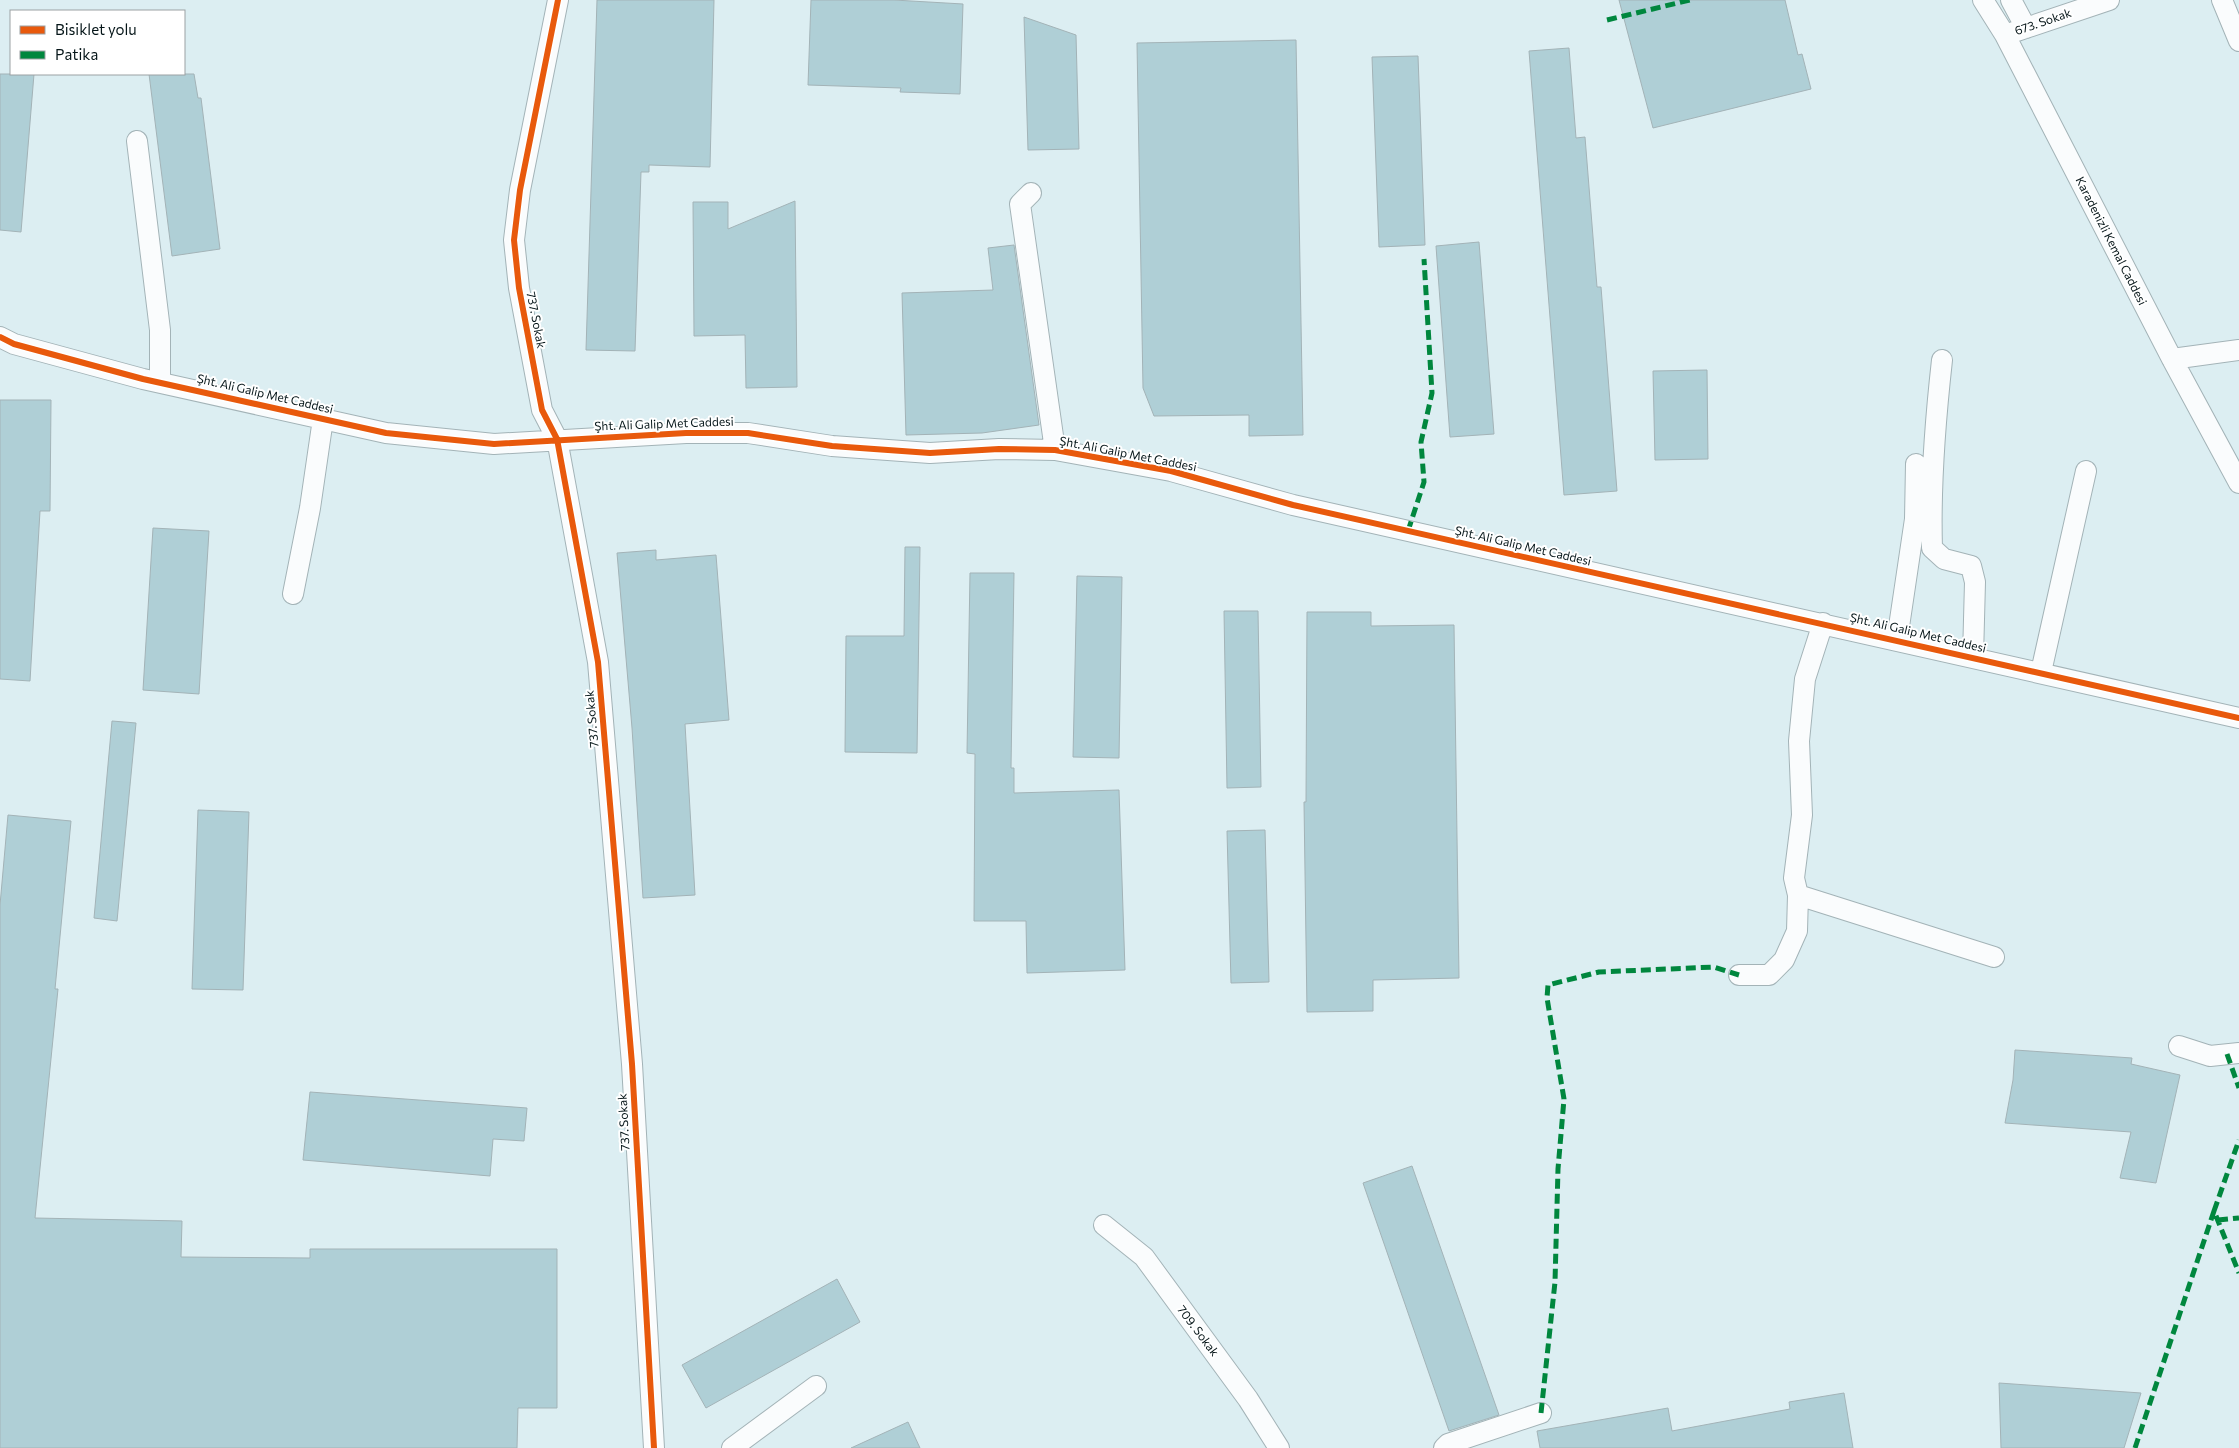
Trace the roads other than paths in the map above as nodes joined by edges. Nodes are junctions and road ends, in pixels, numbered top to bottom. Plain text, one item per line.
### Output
1 (558, 0) edge
2 (1983, 0) edge
3 (2011, 0) edge
4 (2109, 0) edge
5 (2222, 0) edge
6 (2026, 28) junction
7 (2005, 35) junction
8 (2239, 41) edge
9 (137, 141) dead end
10 (1031, 193) dead end
11 (0, 338) edge
12 (2239, 350) edge
13 (2172, 359) junction
14 (1942, 360) dead end
15 (160, 382) junction
16 (323, 419) junction
17 (557, 439) junction
18 (1055, 450) junction
19 (1916, 464) dead end
20 (2086, 471) dead end
21 (2239, 483) edge
22 (293, 594) dead end
23 (1823, 623) junction
24 (1897, 640) junction
25 (1973, 657) junction
26 (2041, 672) junction
27 (2239, 718) edge
28 (1798, 895) junction
29 (1994, 957) dead end
30 (1739, 975) dead end
31 (2179, 1046) dead end
32 (2239, 1053) edge
33 (1104, 1226) dead end
34 (816, 1386) dead end
35 (1541, 1413) dead end
36 (654, 1448) edge
37 (732, 1448) edge
38 (1278, 1448) edge
39 (1444, 1448) edge

1 - 17 street, 737. Sokak
2 - 7 street, Karadenizli Kemal Caddesi
3 - 6 street
4 - 6 street, 673. Sokak
5 - 8 street
6 - 7 street, 673. Sokak
7 - 13 street, Karadenizli Kemal Caddesi
9 - 15 street
10 - 18 street
11 - 15 street, Şht. Ali Galip Met Caddesi
12 - 13 street
13 - 21 street, Karadenizli Kemal Caddesi
14 - 25 street
15 - 16 street, Şht. Ali Galip Met Caddesi
16 - 17 street, Şht. Ali Galip Met Caddesi
16 - 22 street
17 - 18 street, Şht. Ali Galip Met Caddesi
17 - 36 street, 737. Sokak
18 - 23 street, Şht. Ali Galip Met Caddesi
19 - 24 street
20 - 26 street
23 - 24 street, Şht. Ali Galip Met Caddesi
23 - 28 street
24 - 25 street, Şht. Ali Galip Met Caddesi
25 - 26 street, Şht. Ali Galip Met Caddesi
26 - 27 street, Şht. Ali Galip Met Caddesi
28 - 29 street
28 - 30 street
31 - 32 street
33 - 38 street, 709. Sokak
34 - 37 street
35 - 39 street

